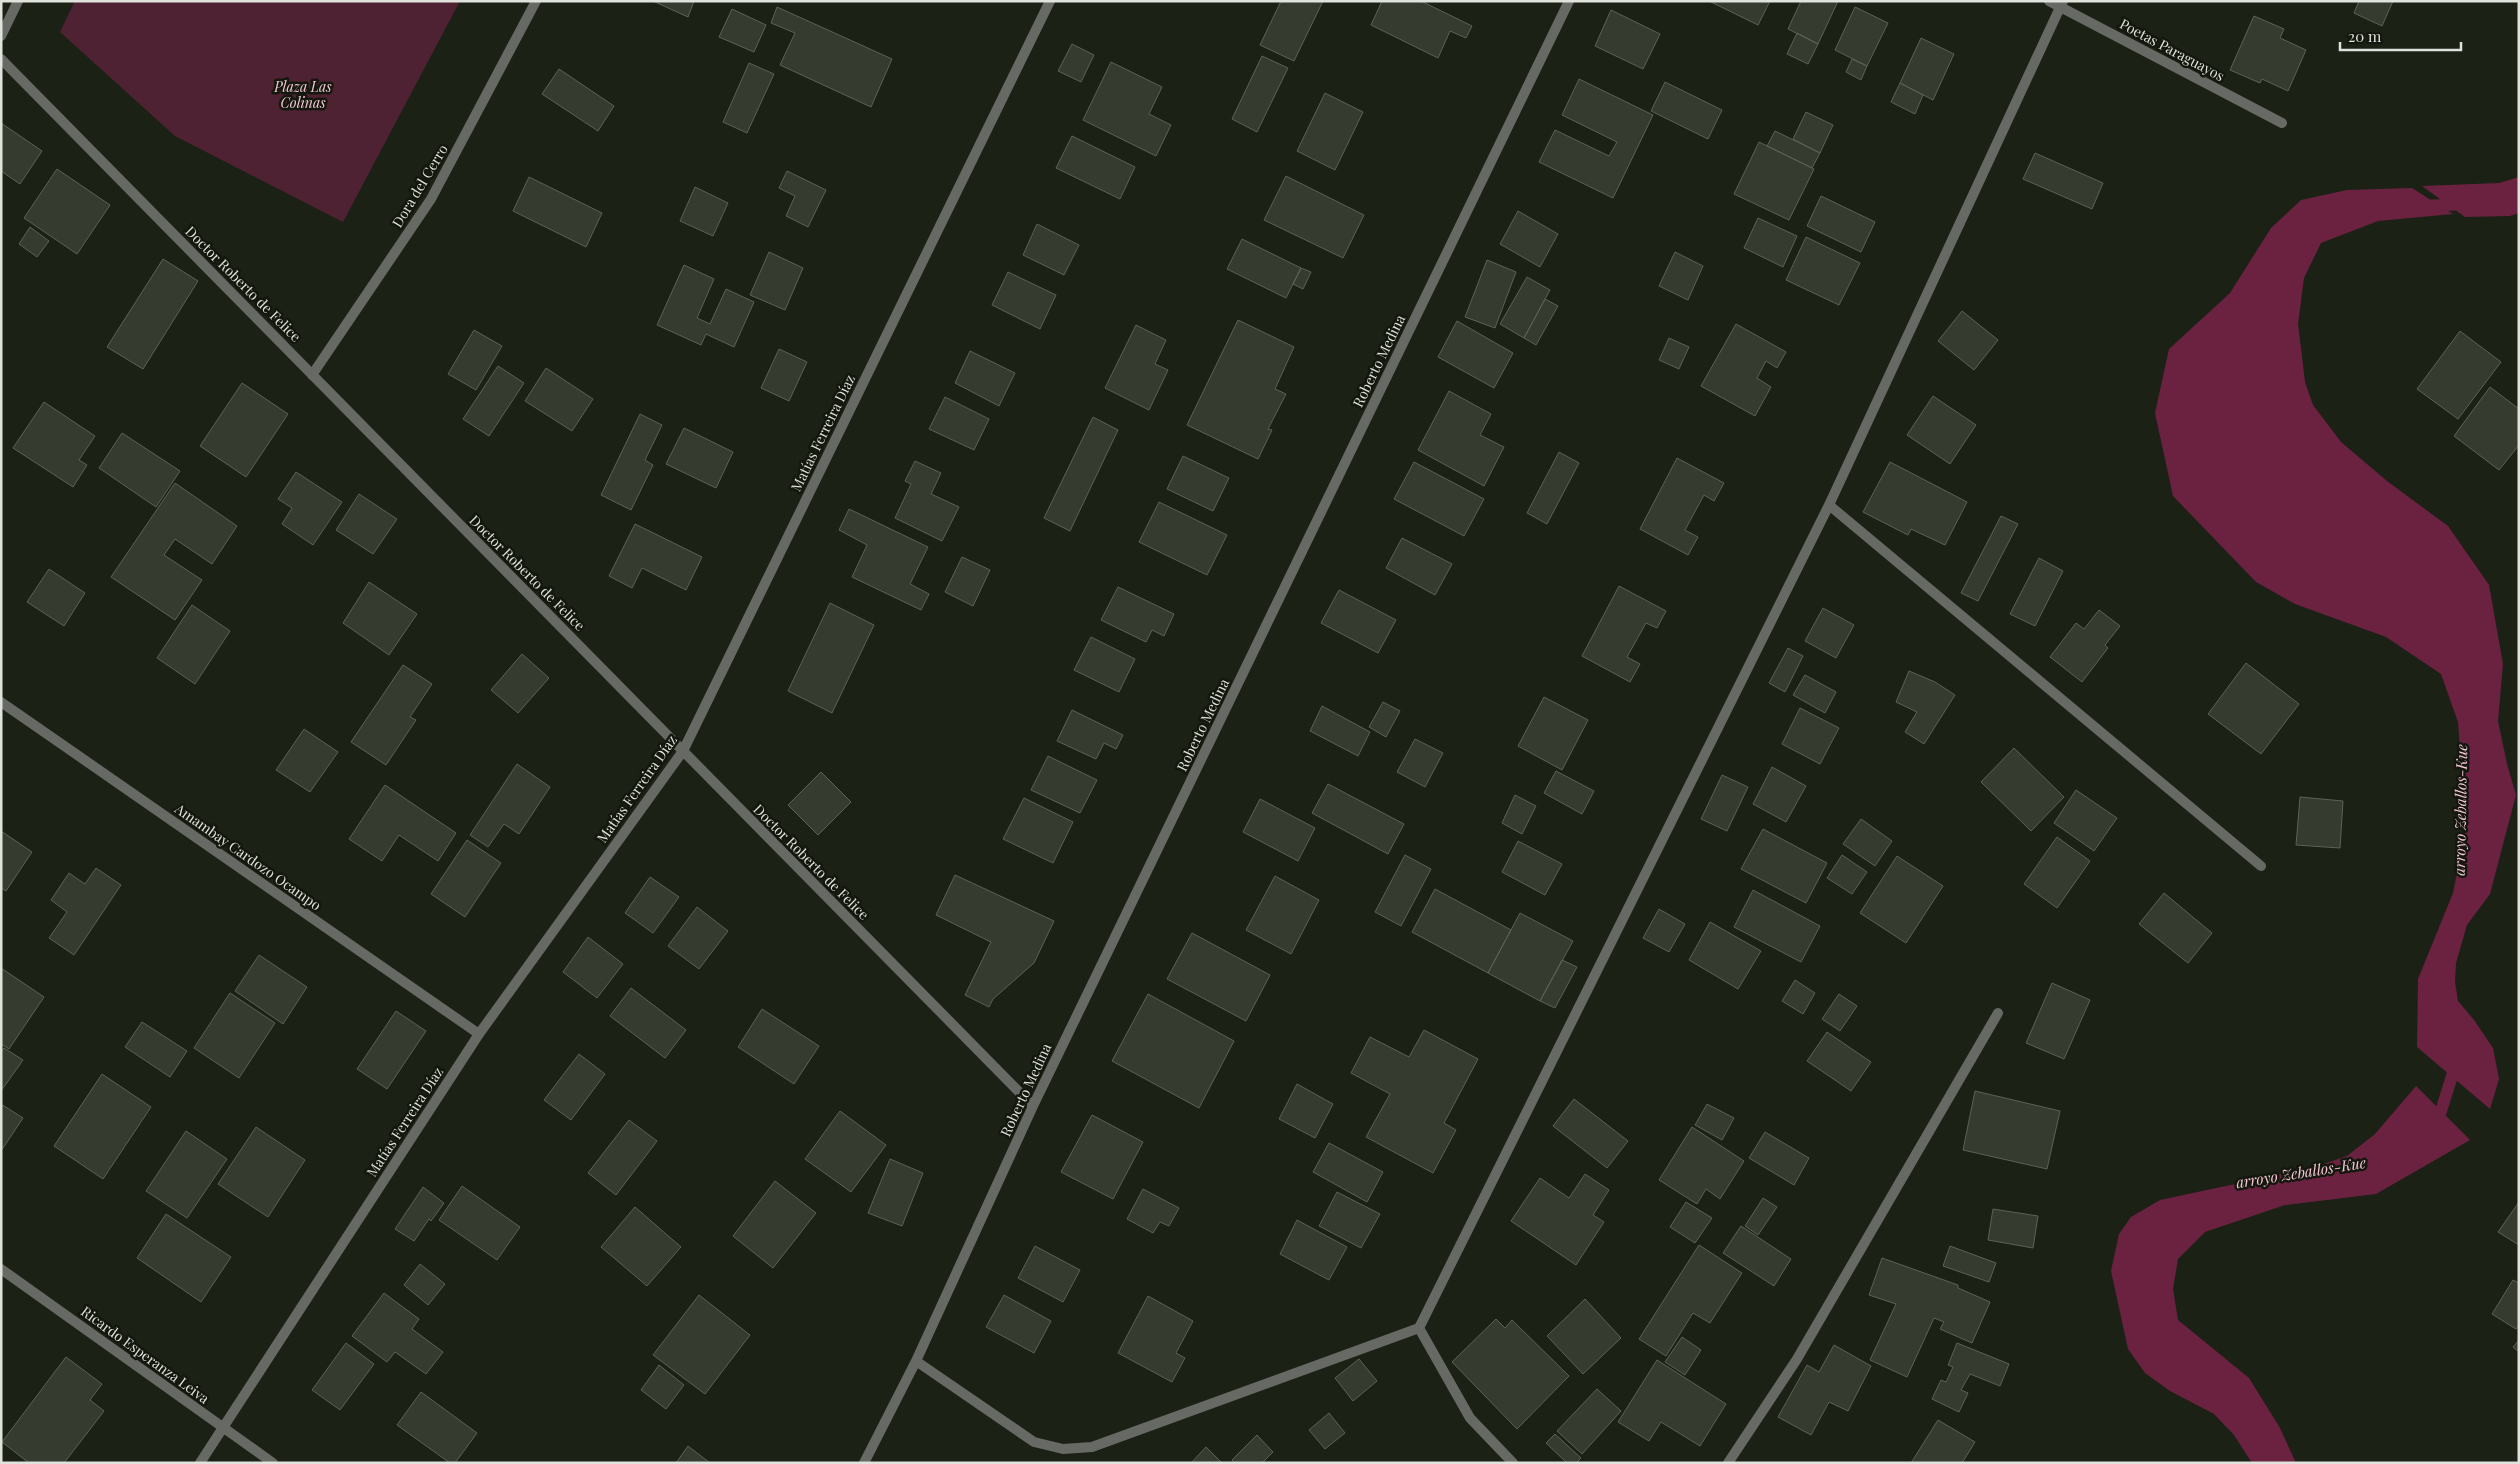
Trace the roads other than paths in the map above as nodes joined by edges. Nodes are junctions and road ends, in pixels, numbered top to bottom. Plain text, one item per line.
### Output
1 (18, 1) edge
2 (536, 1) edge
3 (1050, 1) edge
4 (1569, 1) edge
5 (2049, 1) edge
6 (2061, 4) edge
7 (1, 36) edge
8 (1, 59) edge
9 (2282, 123) dead end
10 (312, 375) junction
11 (1829, 505) junction
12 (1, 702) edge
13 (682, 751) junction
14 (2261, 866) dead end
15 (1998, 1013) dead end
16 (479, 1034) junction
17 (1033, 1106) junction
18 (1, 1269) edge
19 (1419, 1328) junction
20 (916, 1361) junction
21 (223, 1428) junction
22 (200, 1463) edge
23 (273, 1463) edge
24 (864, 1463) edge
25 (1513, 1463) edge
26 (1728, 1463) edge

1 - 7 street
2 - 10 street, Dora del Cerro
3 - 13 street, Matías Ferreira Díaz
4 - 17 street, Roberto Medina
5 - 6 street, Poetas Paraguayos
6 - 9 street, Poetas Paraguayos
6 - 11 street
8 - 10 street, Doctor Roberto de Felice
10 - 13 street, Doctor Roberto de Felice
11 - 14 street
11 - 19 street
12 - 16 street, Amambay Cardozo Ocampo
13 - 16 street, Matías Ferreira Díaz
13 - 17 street, Doctor Roberto de Felice
15 - 26 street
16 - 21 street, Matías Ferreira Díaz
17 - 20 street, Roberto Medina
18 - 21 street, Ricardo Esperanza Leiva
19 - 20 street
19 - 25 street
20 - 24 street, Roberto Medina
21 - 22 street, Matías Ferreira Díaz
21 - 23 street, Ricardo Esperanza Leiva

